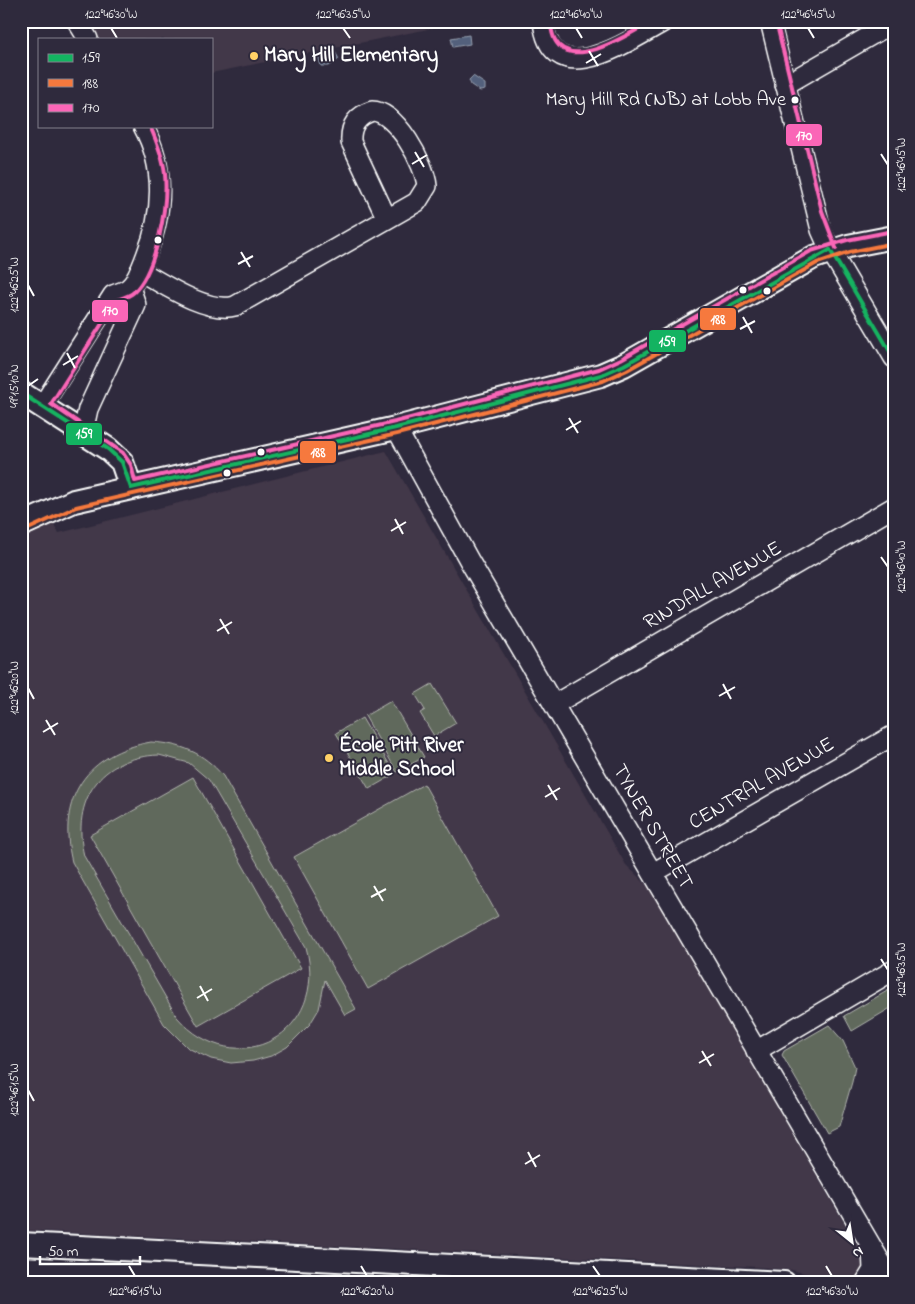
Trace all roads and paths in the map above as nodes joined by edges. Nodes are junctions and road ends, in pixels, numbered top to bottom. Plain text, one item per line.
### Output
1 (77, 21) edge
2 (543, 21) edge
3 (665, 21) edge
4 (770, 21) edge
5 (894, 22) edge
6 (87, 38) edge
7 (785, 85) junction
8 (144, 128) edge
9 (387, 219) junction
10 (894, 238) edge
11 (830, 250) junction
12 (135, 279) junction
13 (894, 358) edge
14 (21, 394) edge
15 (42, 406) junction
16 (396, 428) junction
17 (83, 432) junction
18 (131, 488) junction
19 (894, 507) edge
20 (21, 525) edge
21 (555, 704) junction
22 (894, 735) edge
23 (653, 873) junction
24 (894, 970) edge
25 (756, 1051) junction
26 (21, 1244) edge
27 (871, 1246) junction
28 (784, 1283) edge
29 (865, 1283) edge
30 (893, 1283) edge

1 - 6 street
2 - 3 street
4 - 7 street
5 - 7 street
7 - 11 street
8 - 12 street
9 - 9 street
9 - 12 street
10 - 11 main road
11 - 13 street
11 - 16 main road
12 - 15 street
12 - 17 street
14 - 15 main road
15 - 17 main road
16 - 18 main road
16 - 21 street, TYNER STREET
17 - 18 main road
18 - 20 main road
19 - 21 street, RINDALL AVENUE
21 - 23 street, TYNER STREET
22 - 23 street, CENTRAL AVENUE
23 - 25 street, TYNER STREET
24 - 25 street
25 - 27 street, TYNER STREET
26 - 28 main road
27 - 29 street
27 - 30 street, TYNER STREET

